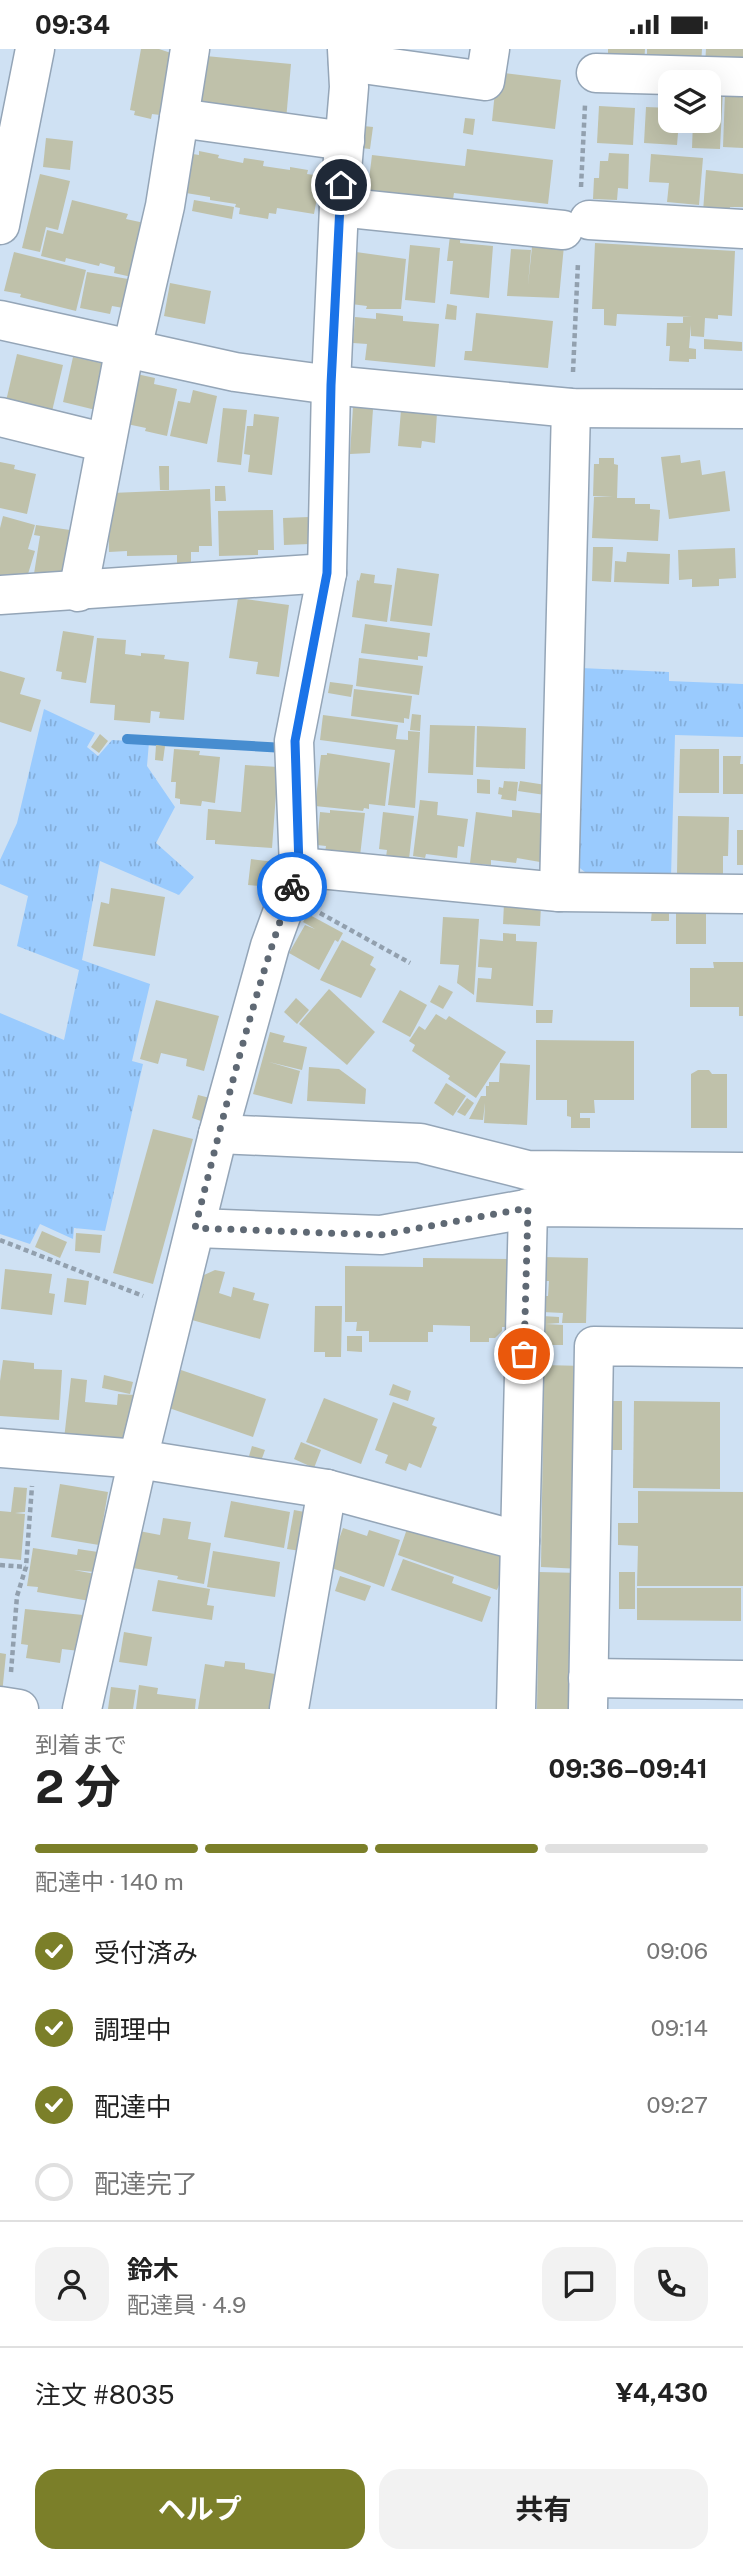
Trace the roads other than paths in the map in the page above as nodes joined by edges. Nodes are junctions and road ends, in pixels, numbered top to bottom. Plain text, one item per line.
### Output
1 (36, 49) edge
2 (190, 49) edge
3 (489, 49) edge
4 (347, 56) edge
5 (596, 73) dead end
6 (743, 77) edge
7 (179, 118) junction
8 (345, 141) junction
9 (339, 207) junction
10 (0, 225) edge
11 (743, 229) edge
12 (0, 320) edge
13 (128, 348) junction
14 (331, 385) junction
15 (571, 408) junction
16 (743, 409) edge
17 (0, 417) edge
18 (106, 443) junction
19 (327, 573) junction
20 (78, 591) junction
21 (0, 595) edge
22 (294, 881) junction
23 (559, 892) junction
24 (743, 894) edge
25 (218, 1134) junction
26 (743, 1172) edge
27 (532, 1207) junction
28 (743, 1209) edge
29 (195, 1228) junction
30 (743, 1348) edge
31 (18, 1449) edge
32 (138, 1459) junction
33 (327, 1489) junction
34 (520, 1541) junction
35 (743, 1680) edge
36 (588, 1693) edge
37 (82, 1709) edge
38 (289, 1709) edge
39 (516, 1709) edge

1 - 10 street
2 - 7 street
3 - 4 street
4 - 8 street
5 - 6 street
7 - 8 street
7 - 13 street
8 - 9 street
9 - 11 street
9 - 14 street
12 - 13 street
13 - 14 street
13 - 18 street
14 - 15 street
14 - 19 street
15 - 16 street
15 - 23 street
17 - 18 street
18 - 20 street
19 - 20 street
19 - 22 street
20 - 21 street
22 - 23 street
22 - 25 street
23 - 24 street
25 - 26 street
25 - 29 street
27 - 28 street
27 - 29 street
27 - 34 street
29 - 32 street
30 - 36 street
31 - 32 street
32 - 33 street
32 - 37 street
33 - 34 street
33 - 38 street
34 - 39 street
35 - 36 street

